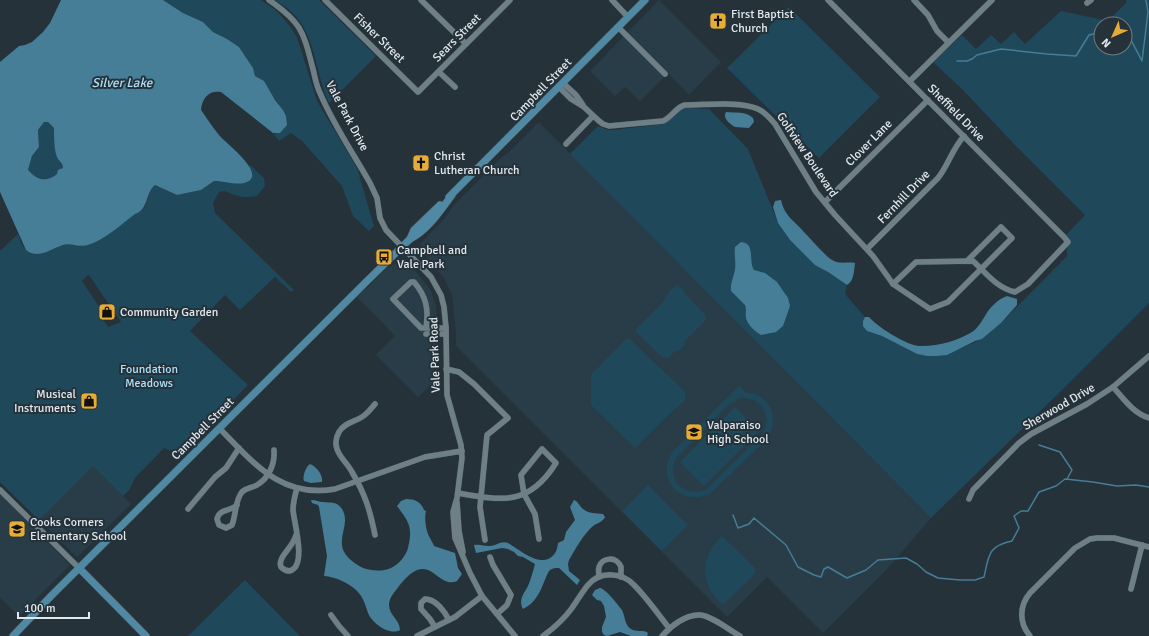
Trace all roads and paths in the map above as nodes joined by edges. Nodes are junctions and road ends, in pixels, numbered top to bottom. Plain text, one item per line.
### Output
1 (269, 0) edge
2 (324, 0) edge
3 (421, 0) edge
4 (510, 0) edge
5 (612, 0) edge
6 (645, 0) edge
7 (828, 0) edge
8 (914, 0) edge
9 (991, 0) edge
10 (628, 17) junction
11 (618, 27) junction
12 (948, 42) junction
13 (466, 44) junction
14 (439, 72) junction
15 (665, 74) dead end
16 (910, 81) junction
17 (561, 85) junction
18 (455, 87) dead end
19 (418, 92) joint
20 (928, 100) junction
21 (593, 116) junction
22 (964, 136) junction
23 (566, 144) dead end
24 (824, 202) junction
25 (402, 247) junction
26 (867, 249) junction
27 (967, 261) junction
28 (982, 269) junction
29 (893, 284) junction
30 (426, 331) junction
31 (446, 331) junction
32 (1149, 356) edge
33 (446, 369) junction
34 (1113, 387) junction
35 (375, 404) dead end
36 (1149, 418) edge
37 (220, 429) junction
38 (239, 448) junction
39 (274, 450) dead end
40 (462, 451) junction
41 (267, 474) junction
42 (357, 481) junction
43 (297, 488) junction
44 (0, 490) edge
45 (524, 494) junction
46 (457, 495) junction
47 (481, 496) junction
48 (969, 499) dead end
49 (236, 505) dead end
50 (188, 509) dead end
51 (296, 535) junction
52 (375, 535) dead end
53 (539, 539) dead end
54 (485, 540) dead end
55 (1142, 545) junction
56 (1149, 547) edge
57 (490, 557) dead end
58 (79, 568) junction
59 (599, 577) junction
60 (621, 577) junction
61 (1131, 589) dead end
62 (482, 596) junction
63 (497, 614) junction
64 (331, 615) dead end
65 (449, 620) junction
66 (435, 627) junction
67 (669, 628) junction
68 (13, 636) edge
69 (146, 636) edge
70 (348, 636) edge
71 (417, 636) edge
72 (515, 636) edge
73 (543, 636) edge
74 (662, 636) edge
75 (740, 636) edge
76 (1030, 636) edge

1 - 25 street, Vale Park Drive
2 - 19 street, Fisher Street
3 - 13 street
4 - 13 street, Sears Street
5 - 10 street
6 - 10 main road, Campbell Street
7 - 16 street, Sheffield Drive
8 - 12 street
9 - 12 street
10 - 11 main road, Campbell Street
11 - 15 street
11 - 17 main road, Campbell Street
12 - 16 street
13 - 14 street, Sears Street
14 - 18 street
14 - 19 street, Sears Street
16 - 20 street, Sheffield Drive
17 - 21 street, Golfview Boulevard
17 - 25 main road, Campbell Street
20 - 22 street, Sheffield Drive
20 - 24 street, Clover Lane
21 - 23 street
21 - 24 street, Golfview Boulevard
22 - 26 street, Fernhill Drive
22 - 28 street, Sheffield Drive
24 - 26 street, Golfview Boulevard
25 - 31 street, Vale Park Road
25 - 37 main road, Campbell Street
26 - 29 street, Golfview Boulevard
27 - 28 street
27 - 28 street, Golfview Boulevard
27 - 29 street
28 - 29 street, Golfview Boulevard
30 - 30 street
30 - 31 street
31 - 33 street, Vale Park Road
32 - 34 street, Sherwood Drive
33 - 40 street, Vale Park Road
33 - 47 street
34 - 36 street
34 - 48 street, Sherwood Drive
35 - 42 street
37 - 38 street
37 - 58 main road, Campbell Street
38 - 41 street
38 - 50 street
39 - 41 street
40 - 42 street
40 - 46 street, Vale Park Road
41 - 43 street
41 - 49 street
42 - 43 street
42 - 52 street
43 - 51 street
44 - 58 street
45 - 45 street
45 - 47 street
45 - 53 street
46 - 47 street
46 - 62 street, Vale Park Road
47 - 54 street
51 - 51 street
55 - 56 street
55 - 61 street
55 - 76 street
57 - 63 street
58 - 68 main road, Campbell Street
58 - 69 main road
59 - 60 street
59 - 60 street
59 - 73 street
60 - 67 street
62 - 63 street, Vale Park Road
62 - 65 street
63 - 72 street, Vale Park Road
64 - 70 street
65 - 66 street
65 - 66 street
66 - 71 street
67 - 74 street
67 - 75 street

